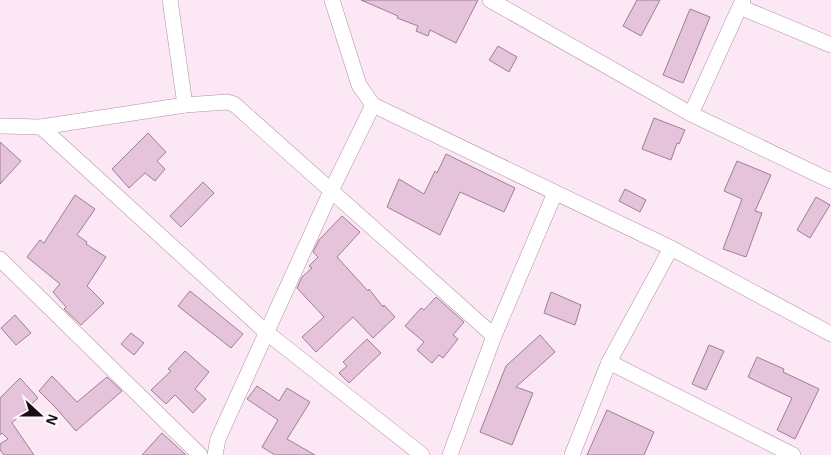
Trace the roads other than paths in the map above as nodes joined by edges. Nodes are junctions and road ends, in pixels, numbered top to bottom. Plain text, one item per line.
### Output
1 (170, 0) edge
2 (332, 0) edge
3 (490, 0) edge
4 (742, 3) edge
5 (831, 45) edge
6 (185, 105) junction
7 (372, 105) junction
8 (691, 114) junction
9 (0, 126) edge
10 (41, 128) junction
11 (831, 181) edge
12 (331, 191) junction
13 (556, 193) junction
14 (671, 248) junction
15 (0, 259) edge
16 (266, 332) junction
17 (831, 334) edge
18 (494, 336) junction
19 (609, 362) junction
20 (200, 455) edge
21 (215, 455) edge
22 (422, 455) edge
23 (450, 455) edge
24 (572, 455) edge
25 (793, 455) edge

1 - 6 street
2 - 7 street
3 - 8 street
4 - 5 street
4 - 8 street
6 - 10 street
6 - 12 street
7 - 12 street
7 - 13 street
8 - 11 street
9 - 10 street
10 - 16 street
12 - 16 street
12 - 18 street
13 - 14 street
13 - 18 street
14 - 17 street
14 - 19 street
15 - 20 street
16 - 21 street
16 - 22 street
18 - 23 street
19 - 24 street
19 - 25 street

